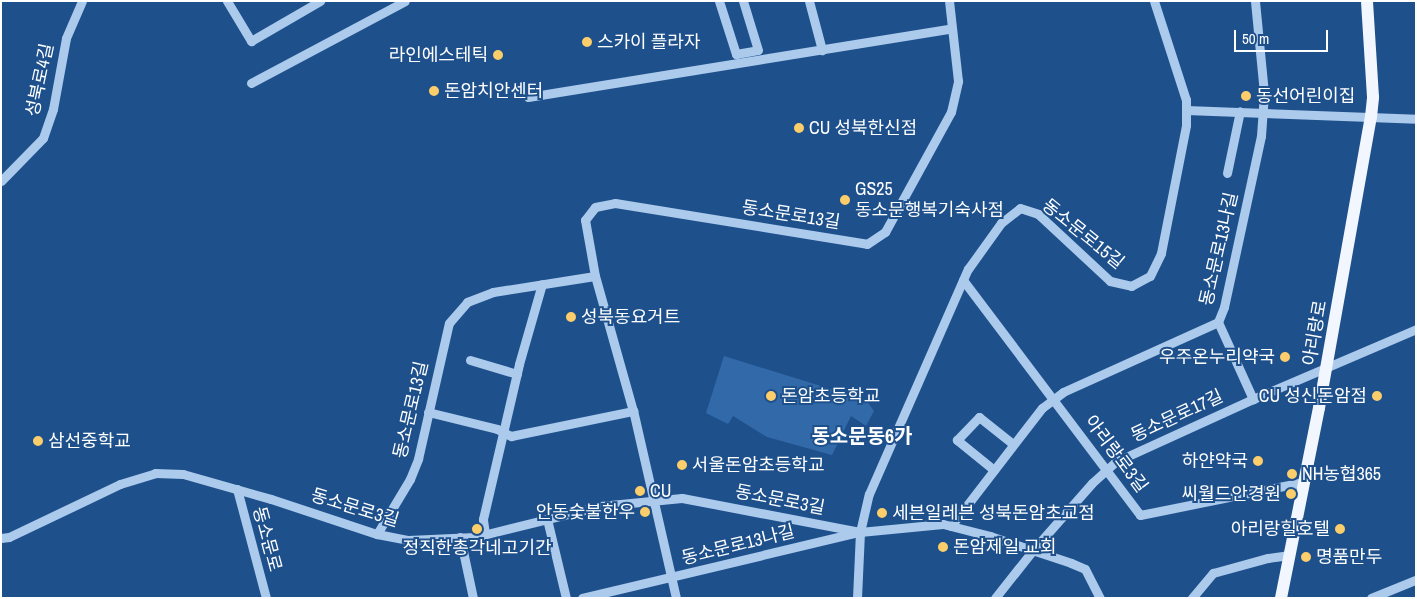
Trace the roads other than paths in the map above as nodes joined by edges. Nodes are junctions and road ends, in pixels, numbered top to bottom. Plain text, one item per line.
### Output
1 (82, 1) edge
2 (227, 1) edge
3 (320, 1) edge
4 (405, 1) edge
5 (719, 1) edge
6 (743, 1) edge
7 (809, 1) edge
8 (949, 1) edge
9 (1154, 1) edge
10 (1255, 1) edge
11 (1366, 1) edge
12 (950, 30) junction
13 (822, 50) junction
14 (252, 83) dead end
15 (528, 97) dead end
16 (1186, 110) junction
17 (1240, 111) junction
18 (1263, 112) junction
19 (1372, 117) junction
20 (1416, 119) edge
21 (1227, 173) dead end
22 (1, 181) edge
23 (594, 276) junction
24 (963, 280) junction
25 (542, 284) junction
26 (1218, 322) junction
27 (1416, 329) edge
28 (470, 360) dead end
29 (1327, 366) junction
30 (516, 374) junction
31 (1054, 399) junction
32 (1253, 399) junction
33 (633, 411) junction
34 (428, 412) junction
35 (503, 432) junction
36 (1014, 444) junction
37 (1107, 469) junction
38 (994, 470) junction
39 (1304, 482) junction
40 (237, 489) junction
41 (652, 501) junction
42 (547, 519) junction
43 (951, 526) junction
44 (860, 532) junction
45 (377, 534) junction
46 (485, 534) junction
47 (460, 537) junction
48 (1, 538) edge
49 (1033, 550) junction
50 (1290, 555) junction
51 (671, 578) junction
52 (1415, 579) edge
53 (266, 598) edge
54 (473, 598) edge
55 (566, 598) edge
56 (582, 598) edge
57 (676, 598) edge
58 (857, 598) edge
59 (995, 598) edge
60 (1100, 598) edge
61 (1192, 598) edge
62 (1280, 598) edge
63 (1371, 598) edge

1 - 22 street, 성북로4길
2 - 3 street
4 - 14 street
5 - 6 street
7 - 13 street
8 - 12 street
9 - 16 street, 동소문로15길
10 - 18 street, 동소문로13나길
11 - 19 main road, 아리랑로
12 - 13 street
12 - 23 street, 동소문로13길
13 - 15 street
16 - 17 street
16 - 24 street, 동소문로15길
17 - 18 street
17 - 21 street
18 - 19 street
18 - 26 street, 동소문로13나길
19 - 20 street
19 - 29 main road, 아리랑로
23 - 25 street, 동소문로13길
23 - 33 street, 동소문로13길
24 - 31 street, 아리랑로3길
24 - 44 street, 동소문로15길
25 - 30 street
25 - 34 street, 동소문로13길
26 - 31 street, 동소문로13나길
26 - 32 street
27 - 29 street, 동소문로17길
28 - 30 street
29 - 32 street, 동소문로17길
29 - 39 main road, 아리랑로
30 - 35 street
31 - 36 street, 동소문로13나길
31 - 37 street, 아리랑로3길
32 - 37 street, 동소문로17길
33 - 35 street
33 - 41 street, 동소문로13길
34 - 35 street
34 - 45 street, 동소문로13길
35 - 46 street
36 - 38 street, 동소문로13나길
36 - 38 street
37 - 39 street, 아리랑로3길
37 - 49 street, 동소문로17길
38 - 43 street, 동소문로13나길
39 - 50 main road, 아리랑로
40 - 45 street, 동소문로3길
40 - 48 street, 동소문로3길
40 - 53 street, 동소문로
41 - 42 street, 동소문로3길
41 - 44 street, 동소문로3길
41 - 51 street, 동소문로13길
42 - 46 street, 동소문로3길
42 - 55 street
43 - 44 street, 동소문로13나길
43 - 49 street
44 - 51 street, 동소문로13나길
44 - 58 street, 동소문로15길
45 - 47 street, 동소문로3길
46 - 47 street, 동소문로3길
47 - 54 street
49 - 59 street, 동소문로17길
49 - 60 street
50 - 61 street
50 - 62 main road, 아리랑로
51 - 56 street, 동소문로13나길
51 - 57 street, 동소문로13길
52 - 63 street

